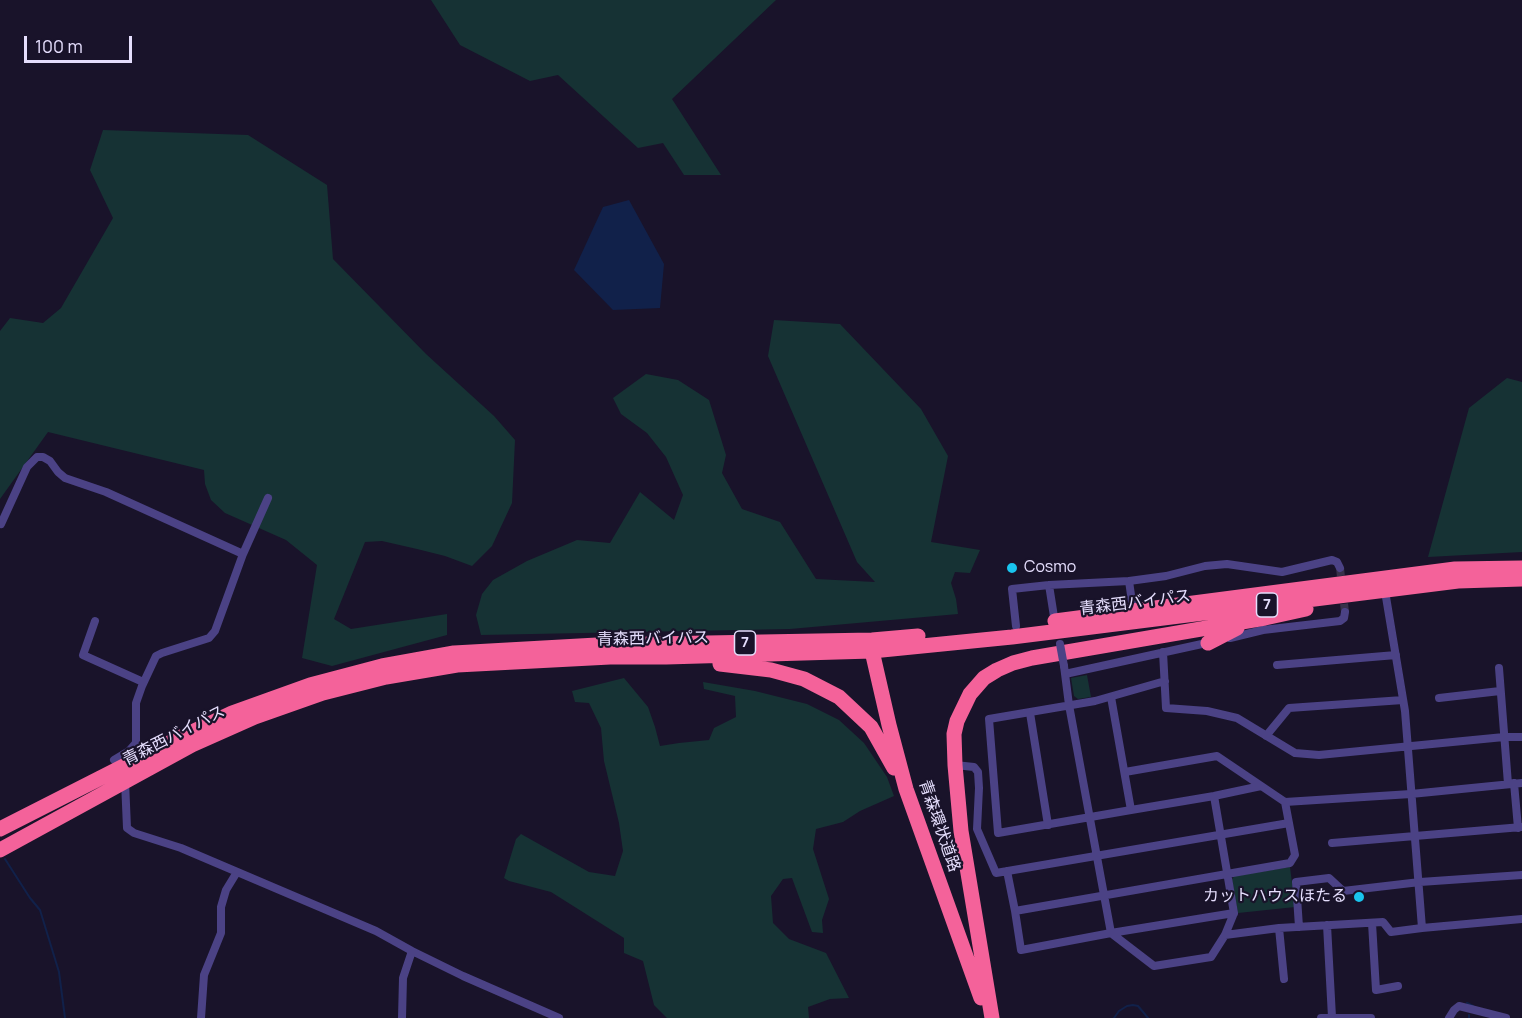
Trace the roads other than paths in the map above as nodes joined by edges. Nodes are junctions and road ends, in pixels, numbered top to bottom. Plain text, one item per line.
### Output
1 (268, 498) dead end
2 (1, 524) edge
3 (243, 554) junction
4 (1340, 568) dead end
5 (1522, 568) edge
6 (1522, 579) edge
7 (1129, 581) junction
8 (1049, 585) junction
9 (1385, 591) junction
10 (1133, 609) junction
11 (1345, 612) dead end
12 (1265, 618) junction
13 (95, 621) dead end
14 (1016, 626) junction
15 (1057, 632) junction
16 (1208, 643) junction
17 (872, 646) junction
18 (1163, 652) junction
19 (1396, 655) junction
20 (610, 657) junction
21 (1277, 665) dead end
22 (1498, 668) dead end
23 (1065, 670) junction
24 (1165, 681) junction
25 (143, 682) junction
26 (1500, 691) junction
27 (1111, 697) junction
28 (1439, 698) dead end
29 (1403, 700) junction
30 (1069, 705) junction
31 (1030, 713) junction
32 (1266, 736) junction
33 (1504, 737) junction
34 (1522, 737) edge
35 (1407, 746) junction
36 (131, 756) junction
37 (114, 760) dead end
38 (955, 765) junction
39 (1125, 772) junction
40 (125, 781) junction
41 (1515, 783) edge
42 (1261, 786) junction
43 (906, 789) junction
44 (1411, 794) junction
45 (1214, 796) junction
46 (1284, 802) junction
47 (1131, 810) junction
48 (1090, 818) junction
49 (1289, 823) junction
50 (1048, 825) junction
51 (1520, 827) edge
52 (0, 829) edge
53 (1221, 835) junction
54 (1414, 837) junction
55 (1332, 843) dead end
56 (0, 850) edge
57 (1096, 857) junction
58 (1007, 871) junction
59 (237, 872) junction
60 (1227, 874) junction
61 (1522, 875) edge
62 (1420, 882) junction
63 (1103, 896) junction
64 (1015, 911) junction
65 (1234, 913) junction
66 (1522, 919) edge
67 (1372, 923) junction
68 (1327, 925) junction
69 (1299, 927) junction
70 (1279, 928) junction
71 (1422, 928) junction
72 (1111, 933) junction
73 (1224, 935) junction
74 (412, 951) junction
75 (1284, 979) dead end
76 (1398, 986) dead end
77 (1332, 1017) edge
78 (201, 1018) edge
79 (402, 1018) edge
80 (559, 1018) edge
81 (990, 1018) edge
82 (1321, 1018) edge
83 (1371, 1018) edge
84 (1449, 1018) edge
85 (1506, 1018) edge

1 - 3 street
2 - 3 street
3 - 25 street
4 - 7 street
5 - 10 highway, 青森西バイパス / 7
6 - 9 highway, 青森西バイパス / 7
7 - 8 street
7 - 10 street
8 - 14 street
8 - 15 street
9 - 12 highway
9 - 15 highway, 青森西バイパス / 7
9 - 19 street
10 - 15 highway, 青森西バイパス / 7
11 - 16 street
12 - 16 highway
12 - 38 highway
13 - 25 street
14 - 15 highway, 青森西バイパス / 7
14 - 17 highway, 青森西バイパス / 7
15 - 17 highway, 青森西バイパス / 7
15 - 23 street, bridge
16 - 18 street
17 - 20 highway, 青森西バイパス / 7
17 - 36 highway, 青森西バイパス / 7
17 - 43 highway, 青森環状道路
18 - 23 street
18 - 24 street
19 - 21 street
19 - 29 street
20 - 40 highway, 青森西バイパス / 7
20 - 43 highway
22 - 26 street
23 - 30 street
24 - 27 street
24 - 32 street
25 - 36 street
26 - 28 street
26 - 33 street
27 - 30 street
27 - 39 street
29 - 32 street
29 - 35 street
30 - 31 street
30 - 48 street
31 - 50 street
31 - 50 street
32 - 35 street
33 - 34 street
33 - 35 street
33 - 41 street
35 - 44 street
36 - 37 street
36 - 40 street
36 - 52 highway, 青森西バイパス / 7
38 - 58 street
38 - 81 highway
39 - 42 street
39 - 47 street
40 - 56 highway, 青森西バイパス / 7
40 - 59 street
41 - 44 street
41 - 51 street
42 - 45 street
42 - 46 street
43 - 81 highway, 青森環状道路
44 - 46 street
44 - 54 street
45 - 47 street
45 - 53 street
46 - 49 street
47 - 48 street
48 - 50 street
48 - 57 street
49 - 53 street
49 - 60 street
51 - 54 street
53 - 57 street
53 - 60 street
54 - 55 street
54 - 62 street
57 - 58 street
57 - 63 street
58 - 64 street
59 - 74 street
59 - 78 street
60 - 63 street
60 - 65 street
61 - 62 street
62 - 69 street
62 - 71 street
63 - 64 street
63 - 72 street
64 - 72 street
65 - 72 street
65 - 73 street
66 - 71 street
67 - 68 street
67 - 71 street
67 - 76 street
68 - 69 street
68 - 77 street
69 - 70 street
70 - 73 street
70 - 75 street
72 - 73 street
74 - 79 street
74 - 80 street
77 - 82 street
77 - 83 street
84 - 85 street

